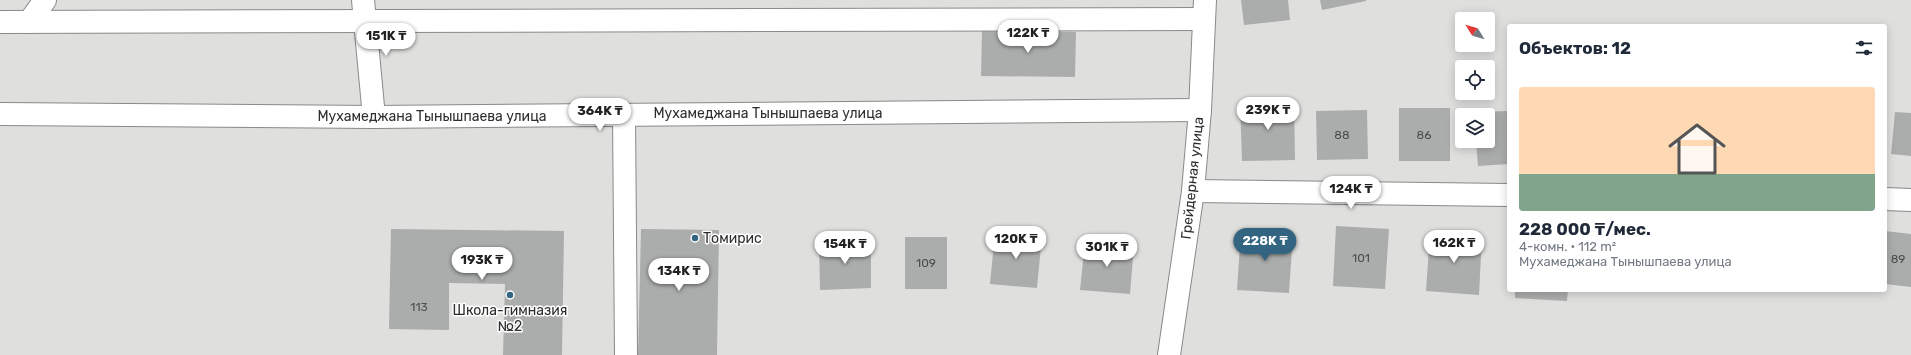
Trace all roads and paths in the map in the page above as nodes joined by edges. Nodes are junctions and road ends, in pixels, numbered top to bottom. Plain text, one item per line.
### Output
1 (44, 0) edge
2 (1204, 10) edge
3 (364, 11) edge
4 (0, 22) edge
5 (30, 22) junction
6 (1200, 110) junction
7 (0, 114) edge
8 (624, 114) junction
9 (374, 117) junction
10 (1193, 191) junction
11 (1507, 195) edge
12 (1887, 199) edge
13 (1911, 200) edge
14 (626, 355) edge
15 (1169, 355) edge

1 - 5 street
2 - 3 street
2 - 6 street, Грейдерная улица
3 - 5 street
3 - 9 street
4 - 5 street
6 - 8 street, Мухамеджана Тынышпаева улица
6 - 10 street, Грейдерная улица
7 - 9 street, Мухамеджана Тынышпаева улица
8 - 9 street, Мухамеджана Тынышпаева улица
8 - 14 street
10 - 11 street
10 - 15 street, Грейдерная улица
12 - 13 street

